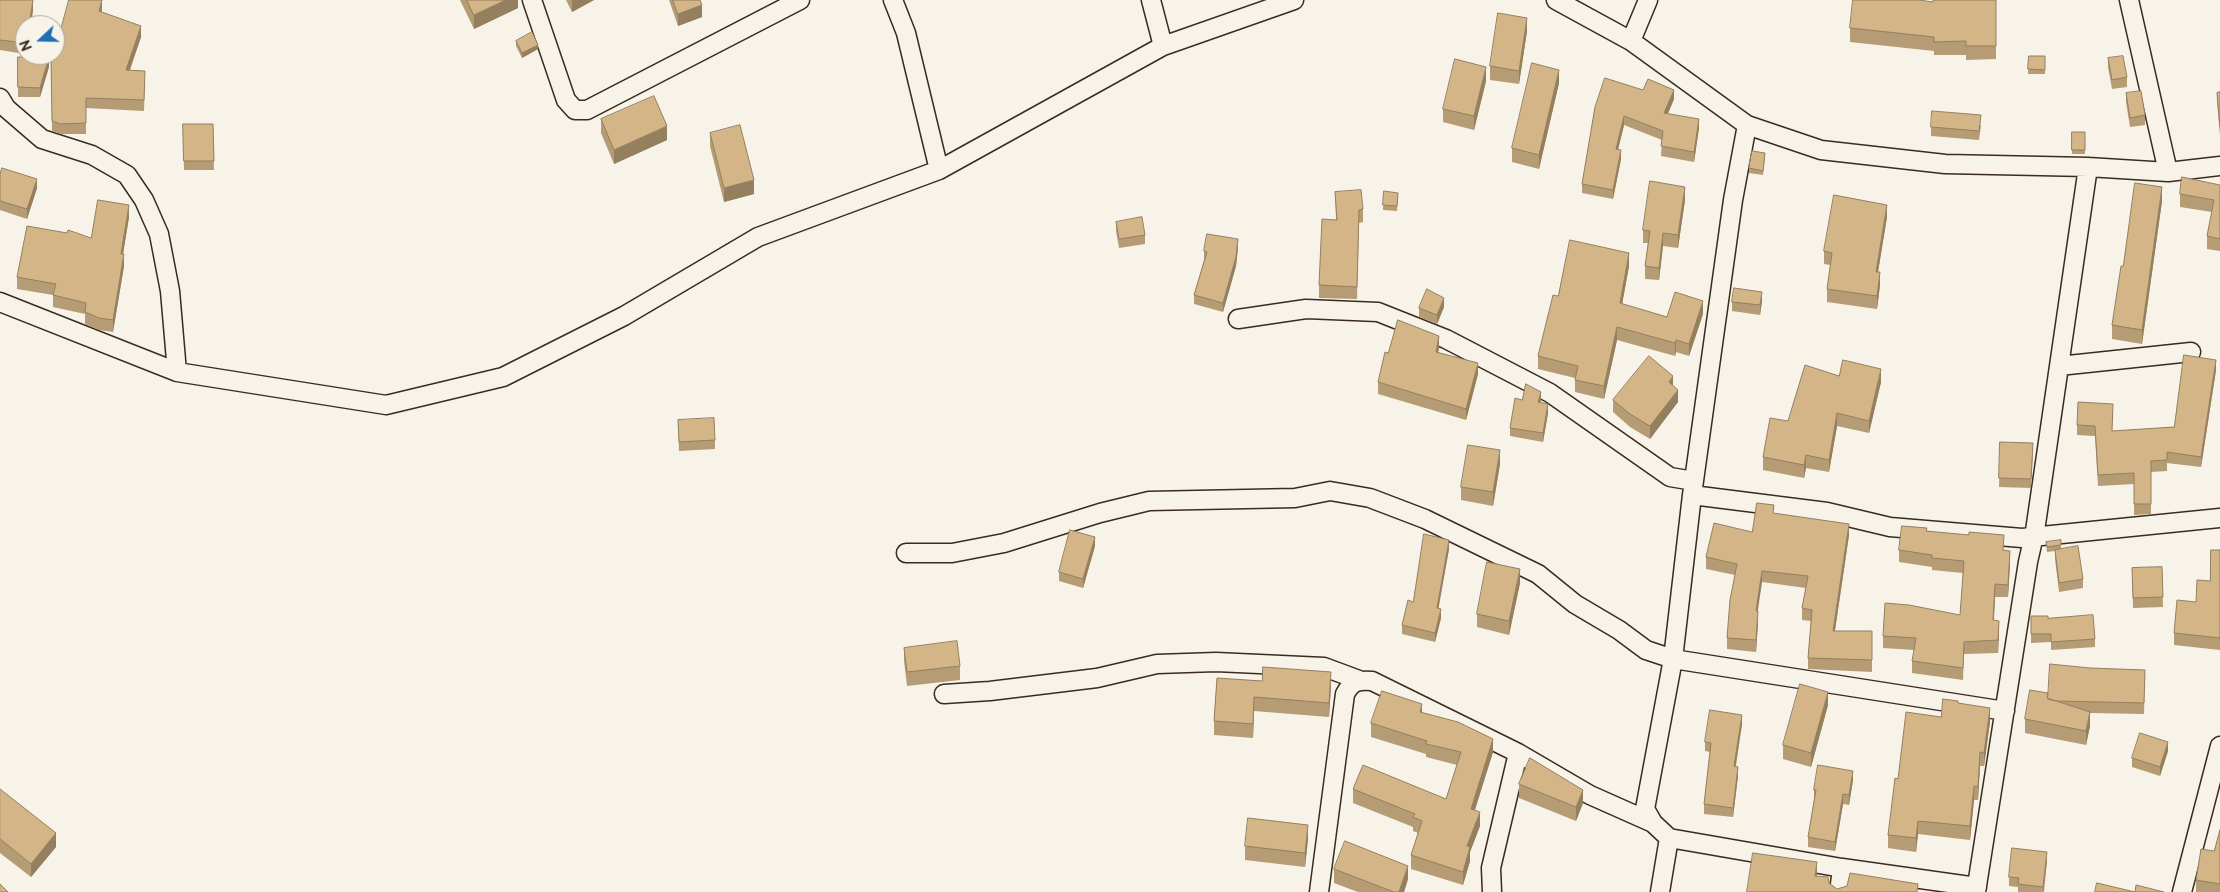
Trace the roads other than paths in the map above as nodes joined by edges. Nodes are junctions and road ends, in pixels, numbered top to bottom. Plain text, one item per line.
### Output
1 (532, 0) edge
2 (800, 0) edge
3 (893, 0) edge
4 (1152, 0) edge
5 (1294, 0) edge
6 (1556, 0) edge
7 (1648, 0) edge
8 (2129, 0) edge
9 (1631, 41) junction
10 (1164, 46) junction
11 (0, 98) edge
12 (1747, 125) junction
13 (2220, 166) edge
14 (2088, 167) junction
15 (938, 170) junction
16 (2168, 172) junction
17 (0, 302) edge
18 (1238, 319) dead end
19 (2191, 352) dead end
20 (2059, 366) junction
21 (176, 372) junction
22 (1693, 488) junction
23 (2220, 518) edge
24 (2033, 538) junction
25 (906, 553) dead end
26 (1672, 659) junction
27 (1359, 680) junction
28 (944, 694) dead end
29 (2005, 711) junction
30 (2220, 746) edge
31 (1518, 753) junction
32 (1653, 824) junction
33 (1669, 838) junction
34 (1842, 868) junction
35 (1977, 890) edge
36 (1319, 892) edge
37 (1492, 892) edge
38 (1660, 892) edge
39 (1839, 892) edge
40 (2182, 892) edge

1 - 2 street
3 - 15 street
4 - 10 street
5 - 10 street
6 - 9 street
7 - 9 street
8 - 16 street
9 - 12 street
10 - 15 street
11 - 21 street
12 - 14 street
12 - 22 street
13 - 16 street
14 - 16 street
14 - 20 street
15 - 21 street
17 - 21 street
18 - 22 street
19 - 20 street
20 - 24 street
22 - 24 street
22 - 26 street
23 - 24 street
24 - 29 street
25 - 26 street
26 - 29 street
26 - 32 street
27 - 28 street
27 - 31 street
27 - 36 street
29 - 35 street
30 - 40 street
31 - 32 street
31 - 37 street
32 - 33 street
33 - 34 street
33 - 38 street
34 - 35 street
34 - 39 street

